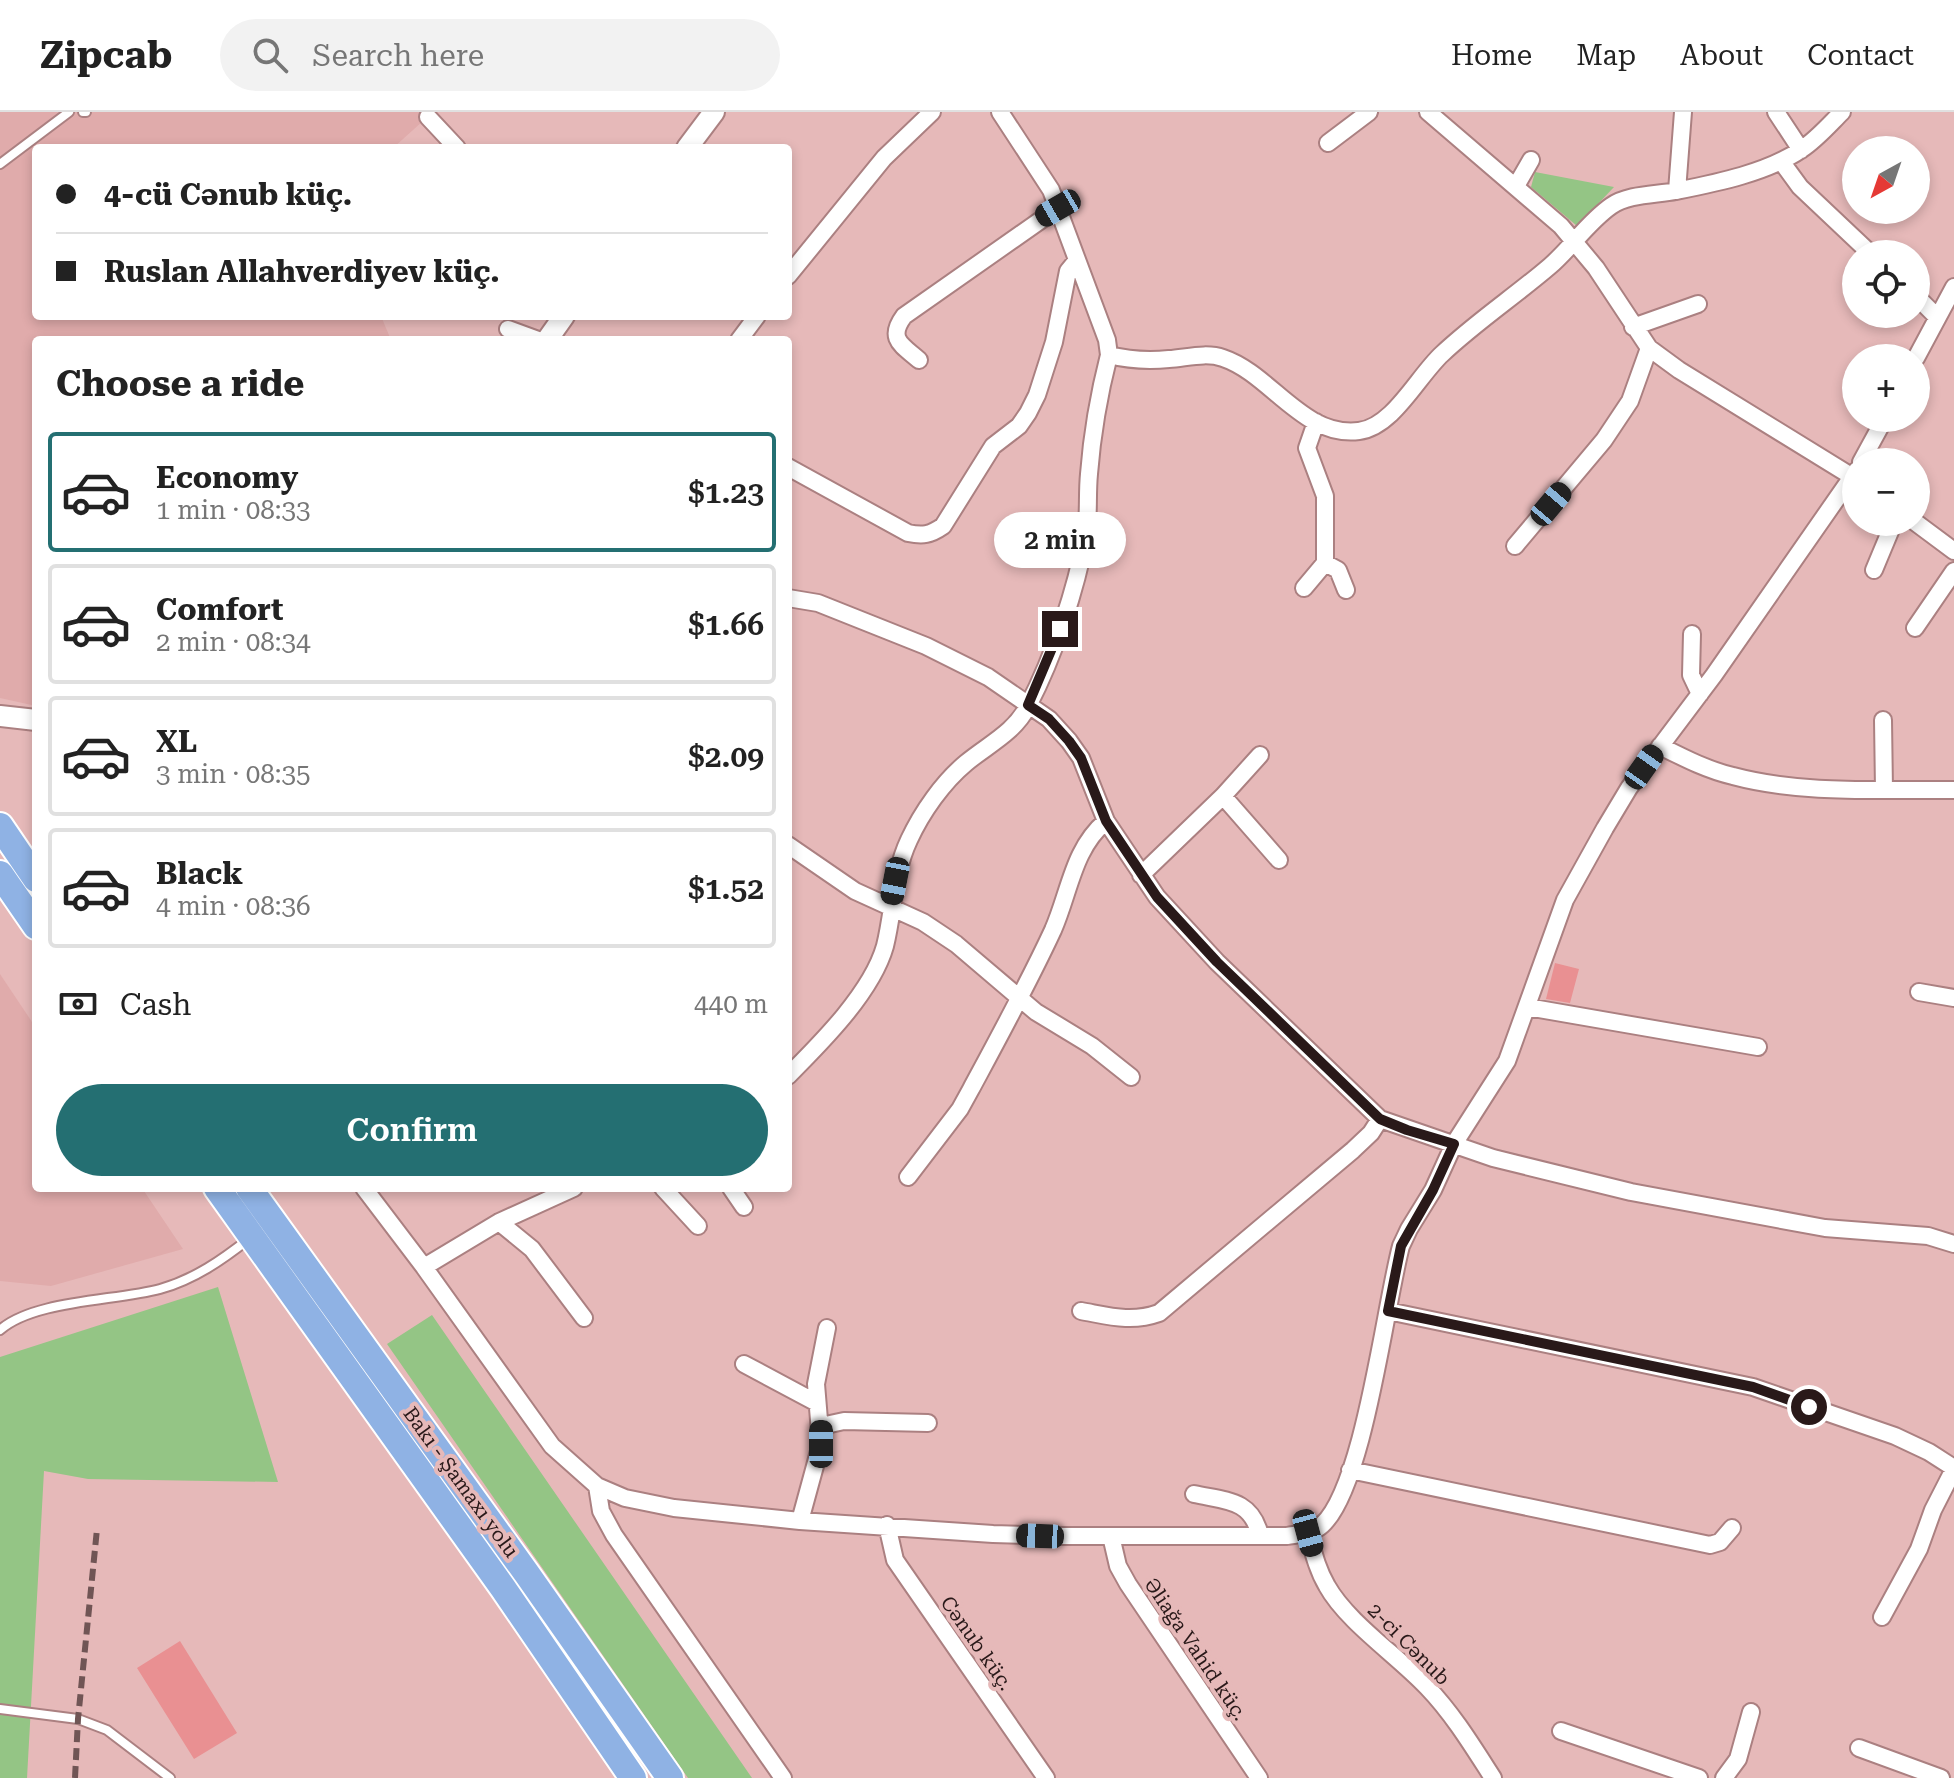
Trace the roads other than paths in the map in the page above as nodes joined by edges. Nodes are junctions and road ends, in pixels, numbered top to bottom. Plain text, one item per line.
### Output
1 (69, 112) edge
2 (714, 112) edge
3 (932, 112) edge
4 (1000, 112) edge
5 (1369, 112) edge
6 (1428, 112) edge
7 (1683, 112) edge
8 (1776, 112) edge
9 (1842, 112) edge
10 (428, 117) dead end
11 (1328, 143) dead end
12 (453, 144) edge
13 (690, 144) edge
14 (1801, 150) junction
15 (1531, 160) dead end
16 (1781, 161) junction
17 (0, 164) edge
18 (1516, 186) junction
19 (1677, 191) junction
20 (1058, 208) junction
21 (1856, 240) edge
22 (1575, 243) junction
23 (1077, 260) junction
24 (792, 271) edge
25 (1954, 287) edge
26 (1698, 304) dead end
27 (1930, 310) edge
28 (1937, 317) junction
29 (1633, 327) junction
30 (508, 329) dead end
31 (527, 336) edge
32 (1923, 344) edge
33 (1649, 348) junction
34 (1109, 355) junction
35 (919, 360) dead end
36 (1316, 422) junction
37 (1842, 464) edge
38 (792, 469) edge
39 (1842, 492) edge
40 (1930, 533) edge
41 (1888, 536) edge
42 (1515, 546) dead end
43 (1954, 551) edge
44 (1325, 563) junction
45 (1874, 570) dead end
46 (1954, 571) edge
47 (1304, 588) dead end
48 (1346, 590) dead end
49 (792, 599) edge
50 (1915, 628) dead end
51 (1692, 634) dead end
52 (1700, 694) junction
53 (1028, 705) junction
54 (0, 716) edge
55 (32, 720) edge
56 (1883, 720) dead end
57 (1660, 746) junction
58 (1260, 755) dead end
59 (1884, 790) junction
60 (1954, 790) edge
61 (1223, 796) junction
62 (1106, 821) junction
63 (0, 826) edge
64 (792, 848) edge
65 (1279, 860) dead end
66 (32, 873) edge
67 (0, 874) edge
68 (1141, 875) junction
69 (890, 907) junction
70 (32, 920) edge
71 (1919, 992) dead end
72 (1954, 998) edge
73 (1018, 999) junction
74 (1527, 1007) junction
75 (1758, 1047) dead end
76 (792, 1072) edge
77 (1131, 1077) dead end
78 (1380, 1119) junction
79 (1454, 1144) junction
80 (908, 1177) dead end
81 (220, 1192) edge
82 (252, 1192) edge
83 (367, 1192) edge
84 (565, 1192) edge
85 (667, 1192) edge
86 (734, 1192) edge
87 (744, 1207) dead end
88 (499, 1222) junction
89 (698, 1226) dead end
90 (251, 1237) junction
91 (1954, 1244) edge
92 (424, 1267) junction
93 (1081, 1311) dead end
94 (1388, 1311) junction
95 (584, 1318) dead end
96 (827, 1328) dead end
97 (0, 1330) edge
98 (744, 1364) dead end
99 (817, 1403) junction
100 (928, 1423) dead end
101 (821, 1426) junction
102 (1954, 1469) edge
103 (1350, 1470) junction
104 (597, 1486) junction
105 (1194, 1494) dead end
106 (800, 1521) junction
107 (887, 1525) junction
108 (1732, 1528) dead end
109 (1308, 1533) junction
110 (1260, 1535) junction
111 (1111, 1536) junction
112 (1882, 1617) dead end
113 (0, 1709) edge
114 (1751, 1712) dead end
115 (1561, 1731) dead end
116 (1859, 1748) dead end
117 (170, 1778) edge
118 (633, 1778) edge
119 (670, 1778) edge
120 (783, 1778) edge
121 (1046, 1778) edge
122 (1259, 1778) edge
123 (1493, 1778) edge
124 (1699, 1778) edge
125 (1724, 1778) edge
126 (1941, 1778) edge

1 - 17 lane
2 - 13 street
3 - 24 street
4 - 20 street
5 - 11 street
6 - 18 street
7 - 19 street
8 - 14 street
9 - 14 street
10 - 12 street
14 - 16 street
15 - 18 street
16 - 19 street
16 - 21 street
18 - 22 street
19 - 22 street
20 - 23 street
20 - 35 street
22 - 29 street
22 - 36 street
23 - 34 street
23 - 38 street
25 - 28 street
26 - 29 street
27 - 28 street
28 - 32 street
29 - 33 street
30 - 31 street
33 - 37 street
33 - 42 street
34 - 36 street
34 - 53 street
36 - 44 street
39 - 52 street
40 - 43 street
41 - 45 street
44 - 47 street
44 - 48 street
46 - 50 street
49 - 53 street
51 - 52 street
52 - 57 street
53 - 62 street
53 - 69 street
54 - 55 street
56 - 59 street
57 - 59 street
57 - 74 street
58 - 61 street
59 - 60 street
61 - 65 street
61 - 68 street
62 - 68 street
62 - 73 street
63 - 66 highway
64 - 69 street
67 - 70 highway
68 - 78 street
69 - 73 street
69 - 76 street
71 - 72 street
73 - 77 street
73 - 80 street
74 - 75 street
74 - 79 street
78 - 79 street
78 - 93 street
79 - 91 street
79 - 94 street
81 - 90 highway, Bakı - Şamaxı yolu
82 - 119 highway, Bakı - Şamaxı yolu
83 - 92 street
84 - 88 street
85 - 89 street
86 - 87 street
88 - 92 street
88 - 95 street
90 - 97 lane
90 - 118 highway, Bakı - Şamaxı yolu
92 - 104 street
94 - 102 street
94 - 103 street
96 - 99 street
98 - 99 street
99 - 101 street
100 - 101 street
101 - 106 street
102 - 112 street
103 - 108 street
103 - 109 street
104 - 106 street
104 - 120 street
105 - 110 street
106 - 107 street
107 - 111 street
107 - 121 street, Cənub küç.
109 - 110 street
109 - 123 street, 2-ci Cənub
110 - 111 street
111 - 122 street, Əliağa Vahid küç.
113 - 117 lane
114 - 125 street
115 - 124 street
116 - 126 street

